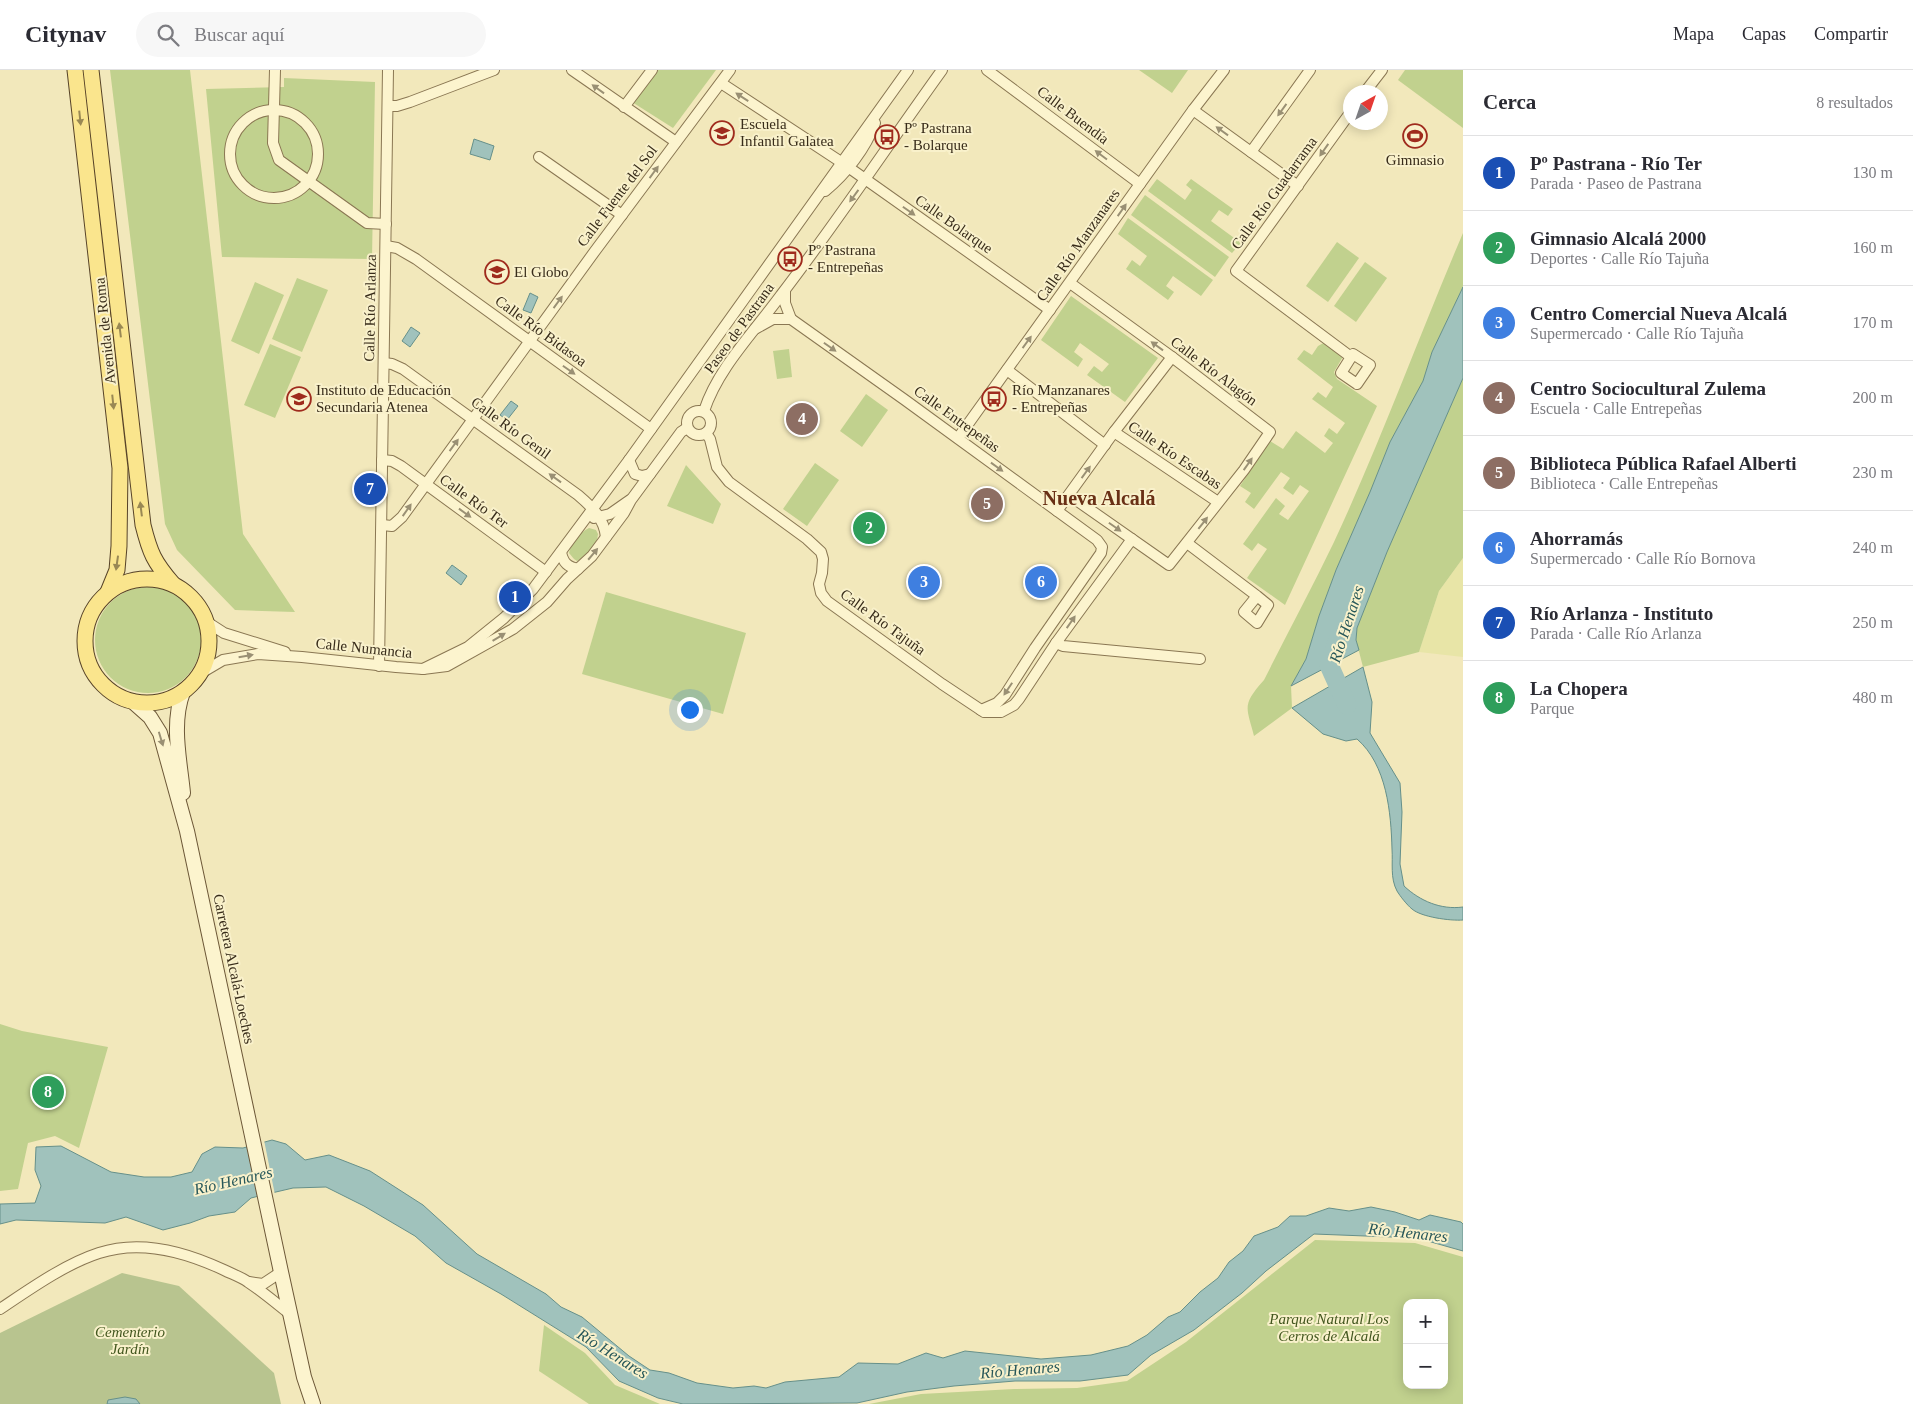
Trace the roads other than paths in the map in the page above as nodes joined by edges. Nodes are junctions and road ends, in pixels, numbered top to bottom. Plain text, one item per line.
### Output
1 (75, 70) edge
2 (91, 70) edge
3 (276, 70) edge
4 (388, 70) edge
5 (494, 70) edge
6 (572, 70) edge
7 (652, 70) edge
8 (730, 70) edge
9 (908, 70) edge
10 (942, 70) edge
11 (988, 70) edge
12 (1224, 70) edge
13 (1310, 70) edge
14 (1382, 70) edge
15 (721, 83) junction
16 (1371, 85) edge
17 (388, 106) junction
18 (624, 107) junction
19 (275, 110) junction
20 (1192, 110) junction
21 (1343, 123) edge
22 (676, 142) junction
23 (1251, 152) junction
24 (539, 157) dead end
25 (845, 164) junction
26 (865, 179) junction
27 (309, 181) junction
28 (1140, 184) junction
29 (1298, 186) junction
30 (622, 215) junction
31 (386, 224) junction
32 (386, 246) junction
33 (1070, 283) junction
34 (785, 290) junction
35 (1050, 310) junction
36 (791, 319) junction
37 (755, 329) junction
38 (529, 342) junction
39 (1172, 357) junction
40 (1351, 357) dead end
41 (384, 364) junction
42 (1007, 370) junction
43 (704, 411) junction
44 (472, 419) junction
45 (687, 428) junction
46 (651, 429) junction
47 (1114, 432) junction
48 (706, 433) junction
49 (958, 438) junction
50 (1105, 445) junction
51 (382, 460) junction
52 (629, 460) junction
53 (650, 474) junction
54 (425, 484) junction
55 (1069, 495) junction
56 (631, 500) junction
57 (1218, 502) junction
58 (593, 508) junction
59 (1057, 511) junction
60 (600, 517) junction
61 (585, 518) junction
62 (382, 525) junction
63 (606, 537) junction
64 (1132, 539) junction
65 (1187, 543) junction
66 (561, 552) junction
67 (578, 569) junction
68 (546, 572) junction
69 (173, 584) junction
70 (108, 592) junction
71 (1257, 596) dead end
72 (207, 622) junction
73 (1056, 643) junction
74 (1035, 648) junction
75 (1048, 654) junction
76 (302, 657) junction
77 (1200, 659) dead end
78 (379, 666) junction
79 (423, 669) junction
80 (201, 673) junction
81 (1019, 673) junction
82 (1031, 681) junction
83 (183, 692) junction
84 (132, 701) junction
85 (981, 710) junction
86 (187, 831) junction
87 (280, 1269) junction
88 (247, 1281) junction
89 (0, 1309) edge
90 (290, 1315) junction
91 (313, 1404) edge

1 -> 70 main road, Avenida de Roma
69 -> 2 main road, Avenida de Roma
3 - 19 street
4 - 17 street, Calle Río Arlanza
5 - 17 street
18 -> 6 street
7 - 18 street
8 - 15 street, Calle Fuente del Sol
9 - 25 street, Paseo de Pastrana
10 - 26 street, Paseo de Pastrana
28 -> 11 street, Calle Buendía
12 - 20 street, Calle Río Manzanares
13 -> 23 street
14 - 16 street
15 - 22 street, Calle Fuente del Sol
25 -> 15 street, Calle Bolarque
17 - 31 street, Calle Río Arlanza
18 - 22 street
19 - 27 street
19 - 27 street
19 - 27 street
23 -> 20 street
20 - 28 street, Calle Río Manzanares
21 -> 29 street, Calle Río Guadarrama
30 -> 22 street, Calle Fuente del Sol
23 - 29 street
24 - 30 street
25 - 26 street, Calle Bolarque
25 - 46 street, Paseo de Pastrana
26 -> 34 street, Paseo de Pastrana
26 -> 35 street, Calle Bolarque
27 - 31 street
33 -> 28 street, Calle Río Manzanares
29 - 40 street, Calle Río Guadarrama
38 -> 30 street, Calle Fuente del Sol
31 - 32 street, Calle Río Arlanza
32 - 38 street, Calle Río Bidasoa
32 - 41 street, Calle Río Arlanza
33 - 35 street, Calle Río Manzanares
39 -> 33 street, Calle Río Alagón
34 - 36 street
34 - 37 street, Paseo de Pastrana
42 -> 35 street, Calle Río Manzanares
36 - 37 street
36 -> 49 street, Calle Entrepeñas
37 - 43 street, Paseo de Pastrana
38 - 44 street, Calle Fuente del Sol
38 -> 46 street, Calle Río Bidasoa
39 - 47 street
57 -> 39 street, Calle Río Alagón
41 - 44 street, Calle Río Genil
41 - 51 street, Calle Río Arlanza
42 - 49 street, Calle Río Manzanares
42 - 50 street
43 - 45 street
43 - 48 street
54 -> 44 street, Calle Fuente del Sol
58 -> 44 street, Calle Río Genil
45 - 48 street
45 - 53 street
46 - 52 street, Paseo de Pastrana
47 - 50 street
47 - 57 street, Calle Río Escabas
48 - 85 street, Calle Río Tajuña
49 -> 59 street, Calle Entrepeñas
55 -> 50 street
51 - 54 street, Calle Río Ter
51 - 62 street, Calle Río Arlanza
52 - 53 street
52 - 58 street, Paseo de Pastrana
53 - 56 street
62 -> 54 street, Calle Fuente del Sol
54 -> 68 street, Calle Río Ter
55 - 59 street
55 -> 64 street
56 - 60 street
56 - 63 street
65 -> 57 street
58 - 60 street
58 - 61 street, Paseo de Pastrana
59 - 74 street, Calle Entrepeñas
60 - 61 street
60 - 63 street
61 - 66 street, Paseo de Pastrana
62 - 78 street, Calle Río Arlanza
67 -> 63 street
64 - 65 street
73 -> 64 street
65 - 71 street
66 - 67 street
66 - 68 street, Paseo de Pastrana
79 -> 67 street
68 - 79 street, Paseo de Pastrana
69 - 70 main road
69 - 72 main road
70 - 84 main road
72 - 76 street, Calle Numancia
72 - 80 main road
73 - 75 street
73 - 77 street
74 - 75 street
74 - 81 street
75 - 82 street
76 - 78 street, Calle Numancia
80 -> 76 street, Calle Numancia
78 - 79 street, Calle Numancia
80 - 83 main road
81 - 82 street
81 -> 85 street
82 - 85 street
83 - 84 main road
83 - 86 main road, Carretera Alcalá-Loeches
84 -> 86 main road, Carretera Alcalá-Loeches
86 - 87 main road, Carretera Alcalá-Loeches
87 - 88 street
87 - 90 main road
88 - 89 street
88 - 90 street
90 - 91 main road

